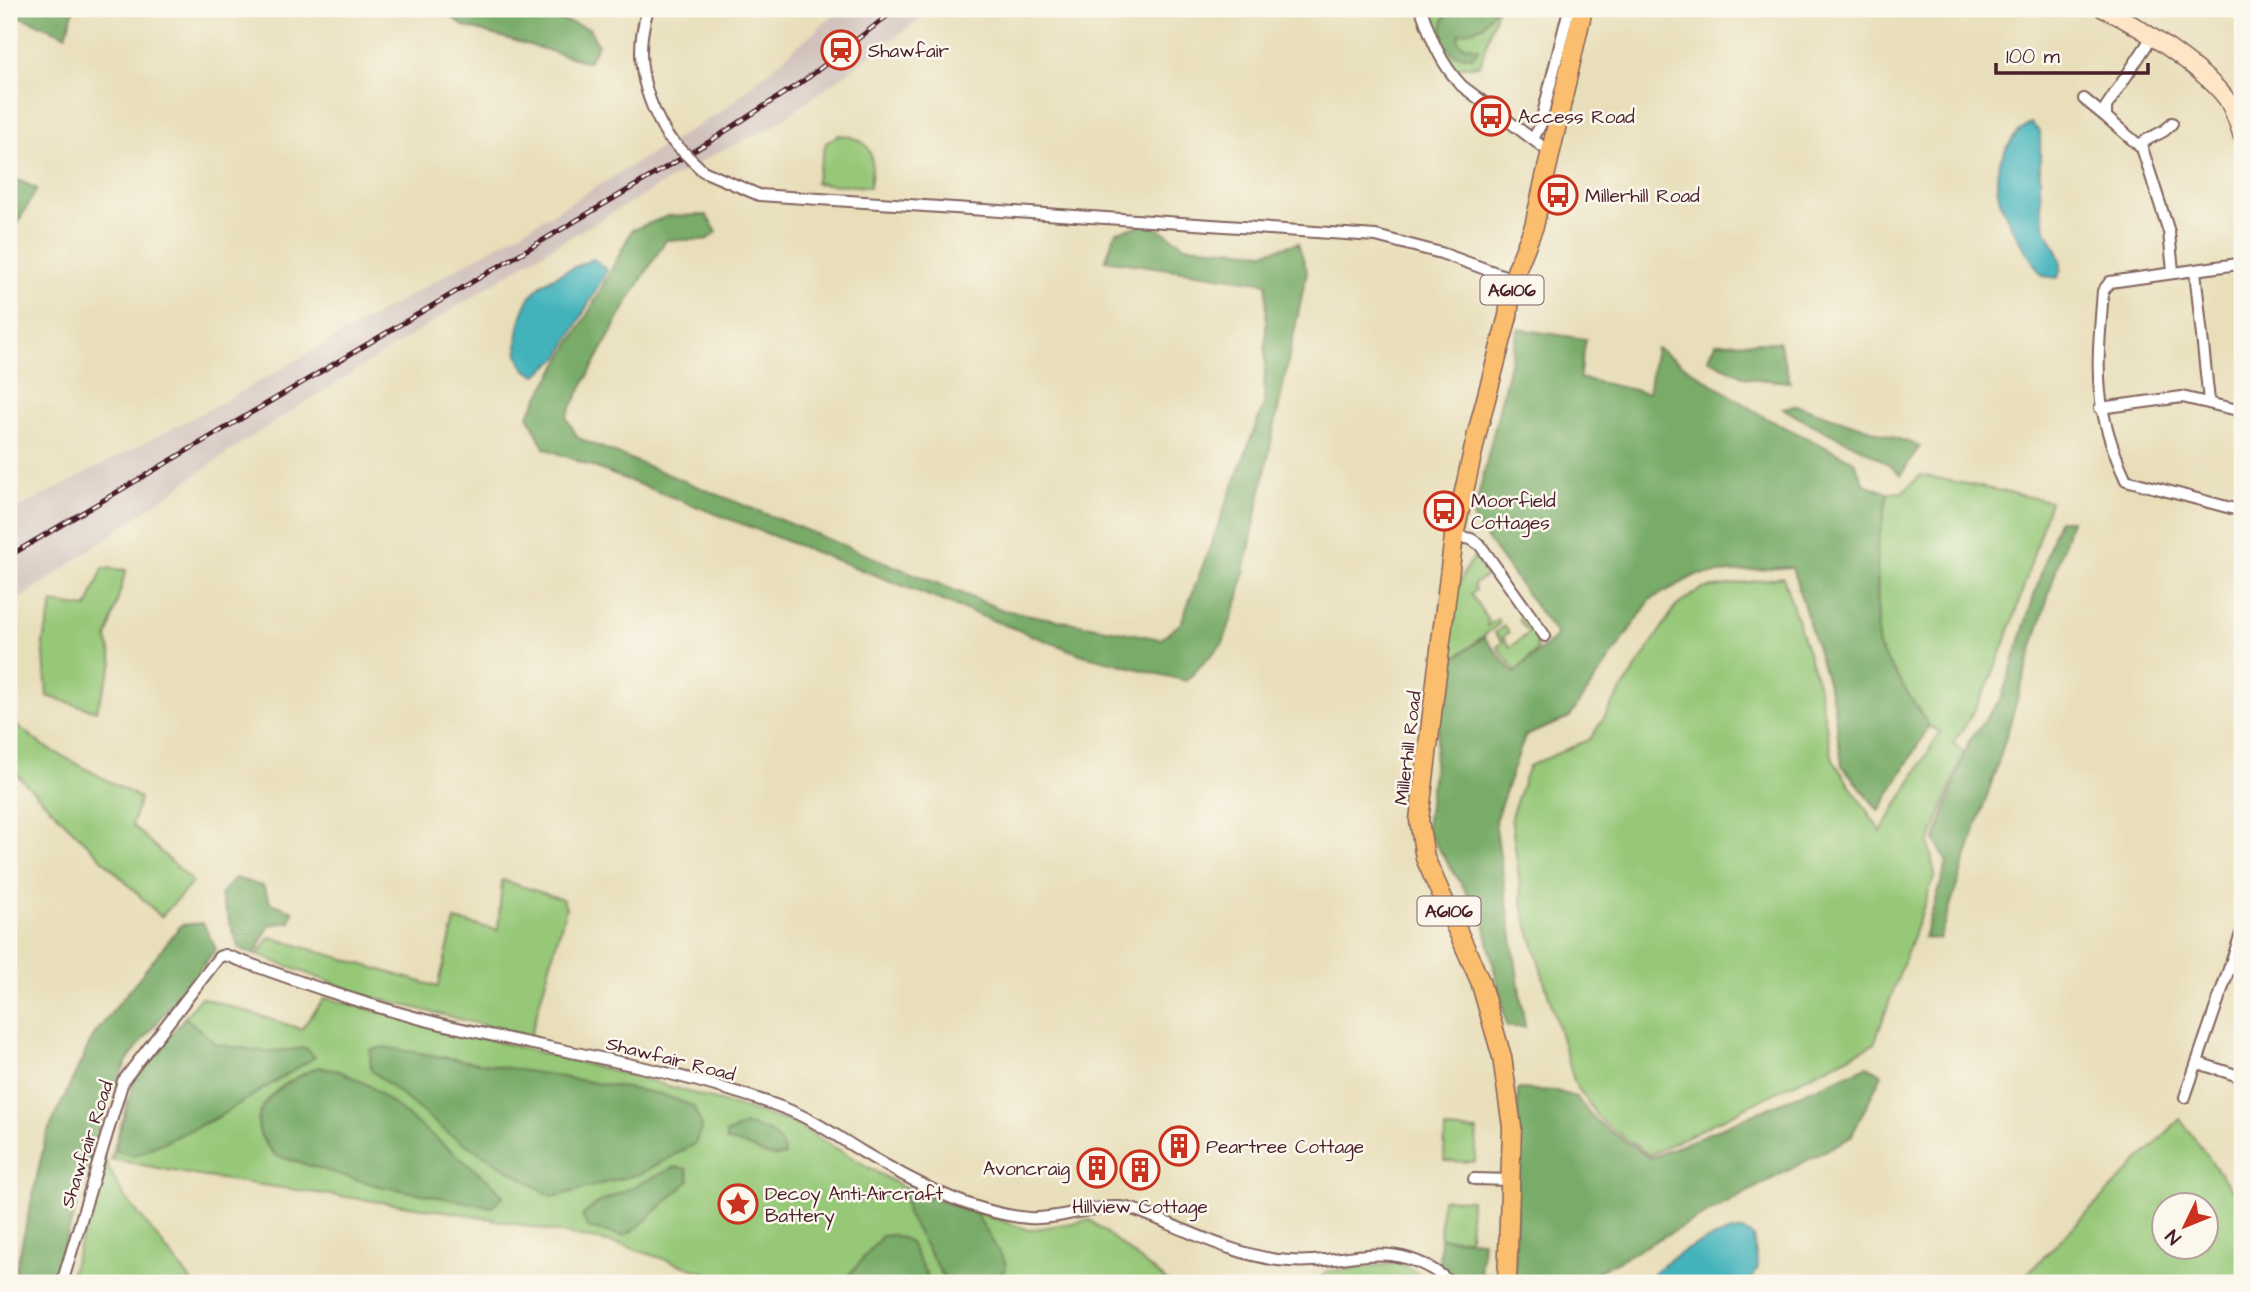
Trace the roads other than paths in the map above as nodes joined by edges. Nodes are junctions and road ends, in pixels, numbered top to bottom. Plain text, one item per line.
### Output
1 (648, 9) edge
2 (1421, 9) edge
3 (1569, 9) edge
4 (1583, 9) edge
5 (2103, 9) edge
6 (2151, 37) junction
7 (2084, 99) dead end
8 (2237, 105) edge
9 (2106, 117) junction
10 (2172, 124) dead end
11 (2242, 137) edge
12 (1533, 139) junction
13 (2139, 146) junction
14 (1551, 153) junction
15 (2238, 264) dead end
16 (2173, 271) junction
17 (2195, 271) junction
18 (1513, 279) junction
19 (2209, 401) junction
20 (2100, 408) junction
21 (2242, 411) edge
22 (2242, 511) edge
23 (1454, 536) junction
24 (1545, 636) dead end
25 (2242, 932) edge
26 (2198, 1063) junction
27 (2242, 1077) edge
28 (2185, 1097) dead end
29 (1474, 1179) dead end
30 (1512, 1180) junction
31 (62, 1283) edge
32 (1451, 1283) edge
33 (1507, 1283) edge

1 - 18 street, bridge
2 - 12 street
3 - 12 street
4 - 14 main road, Millerhill Road / A6106
5 - 6 street
6 - 8 street
6 - 9 street
7 - 9 street
8 - 11 street
9 - 13 street
10 - 13 street
12 - 14 street
13 - 16 street
14 - 18 main road, Millerhill Road / A6106
15 - 17 street
16 - 17 street
16 - 20 street
17 - 19 street
18 - 23 main road, Millerhill Road / A6106
19 - 20 street
19 - 21 street
20 - 22 street
23 - 24 street
23 - 30 main road, Millerhill Road / A6106
25 - 26 street
26 - 27 street
26 - 28 street
29 - 30 street
30 - 33 main road, Millerhill Road / A6106
31 - 32 street, Shawfair Road

